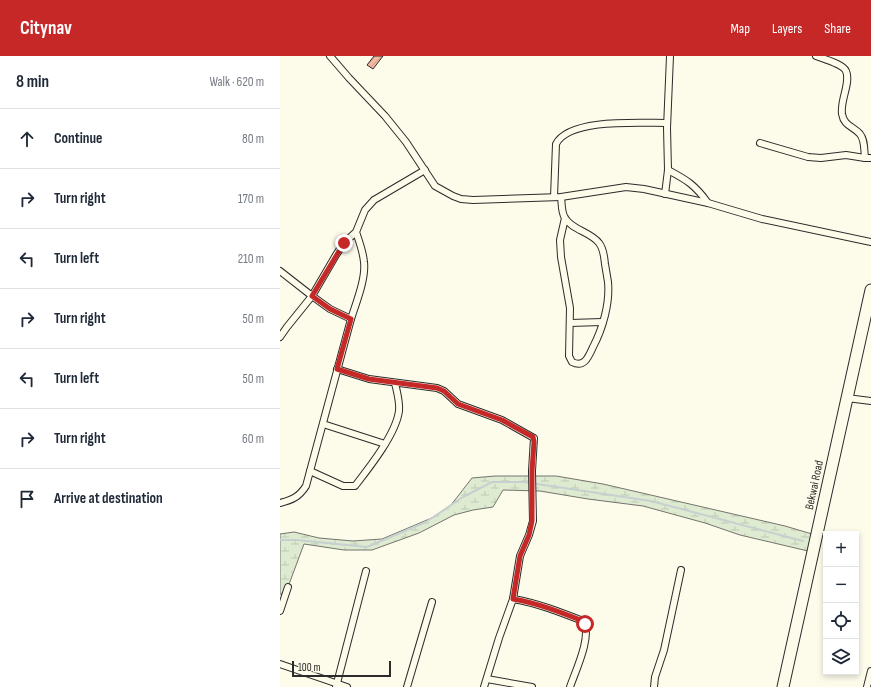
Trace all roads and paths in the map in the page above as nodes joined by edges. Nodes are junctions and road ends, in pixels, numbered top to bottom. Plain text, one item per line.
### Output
1 (330, 56) edge
2 (670, 56) edge
3 (816, 56) edge
4 (667, 123) junction
5 (760, 143) dead end
6 (868, 158) edge
7 (425, 170) junction
8 (668, 170) junction
9 (665, 194) junction
10 (554, 197) junction
11 (561, 197) junction
12 (708, 202) junction
13 (565, 218) junction
14 (356, 232) junction
15 (871, 242) edge
16 (280, 272) edge
17 (871, 290) edge
18 (312, 296) junction
19 (351, 319) junction
20 (602, 322) junction
21 (570, 323) junction
22 (280, 337) edge
23 (337, 369) junction
24 (395, 383) junction
25 (847, 398) junction
26 (871, 401) edge
27 (323, 424) junction
28 (385, 444) junction
29 (310, 471) junction
30 (280, 503) edge
31 (681, 570) dead end
32 (366, 571) dead end
33 (288, 587) dead end
34 (513, 599) junction
35 (432, 602) dead end
36 (280, 611) edge
37 (280, 664) edge
38 (871, 671) edge
39 (487, 679) junction
40 (336, 686) edge
41 (347, 687) edge
42 (408, 687) edge
43 (484, 687) edge
44 (532, 687) edge
45 (570, 687) edge
46 (654, 687) edge
47 (783, 687) edge
48 (867, 687) edge

1 - 7 street
2 - 4 street
3 - 6 street
4 - 8 street
4 - 10 street
5 - 6 street
7 - 10 street
7 - 14 street
8 - 9 street
8 - 12 street
9 - 11 street
9 - 12 street
10 - 11 street
11 - 13 street
12 - 15 street
13 - 20 street
13 - 21 street
14 - 18 street
14 - 19 street
16 - 18 street
17 - 25 highway, Bekwai Road
18 - 19 street
18 - 22 street
19 - 23 street
20 - 21 street
20 - 21 street
23 - 24 street
23 - 27 street
24 - 28 street
24 - 34 street
25 - 26 street
25 - 47 highway, Bekwai Road
27 - 28 street
27 - 29 street
28 - 29 street
29 - 30 street
31 - 46 street
32 - 40 street
33 - 36 street
34 - 39 street
34 - 45 street
35 - 42 street
37 - 40 street
38 - 48 street
39 - 43 street
39 - 44 street
40 - 41 street

